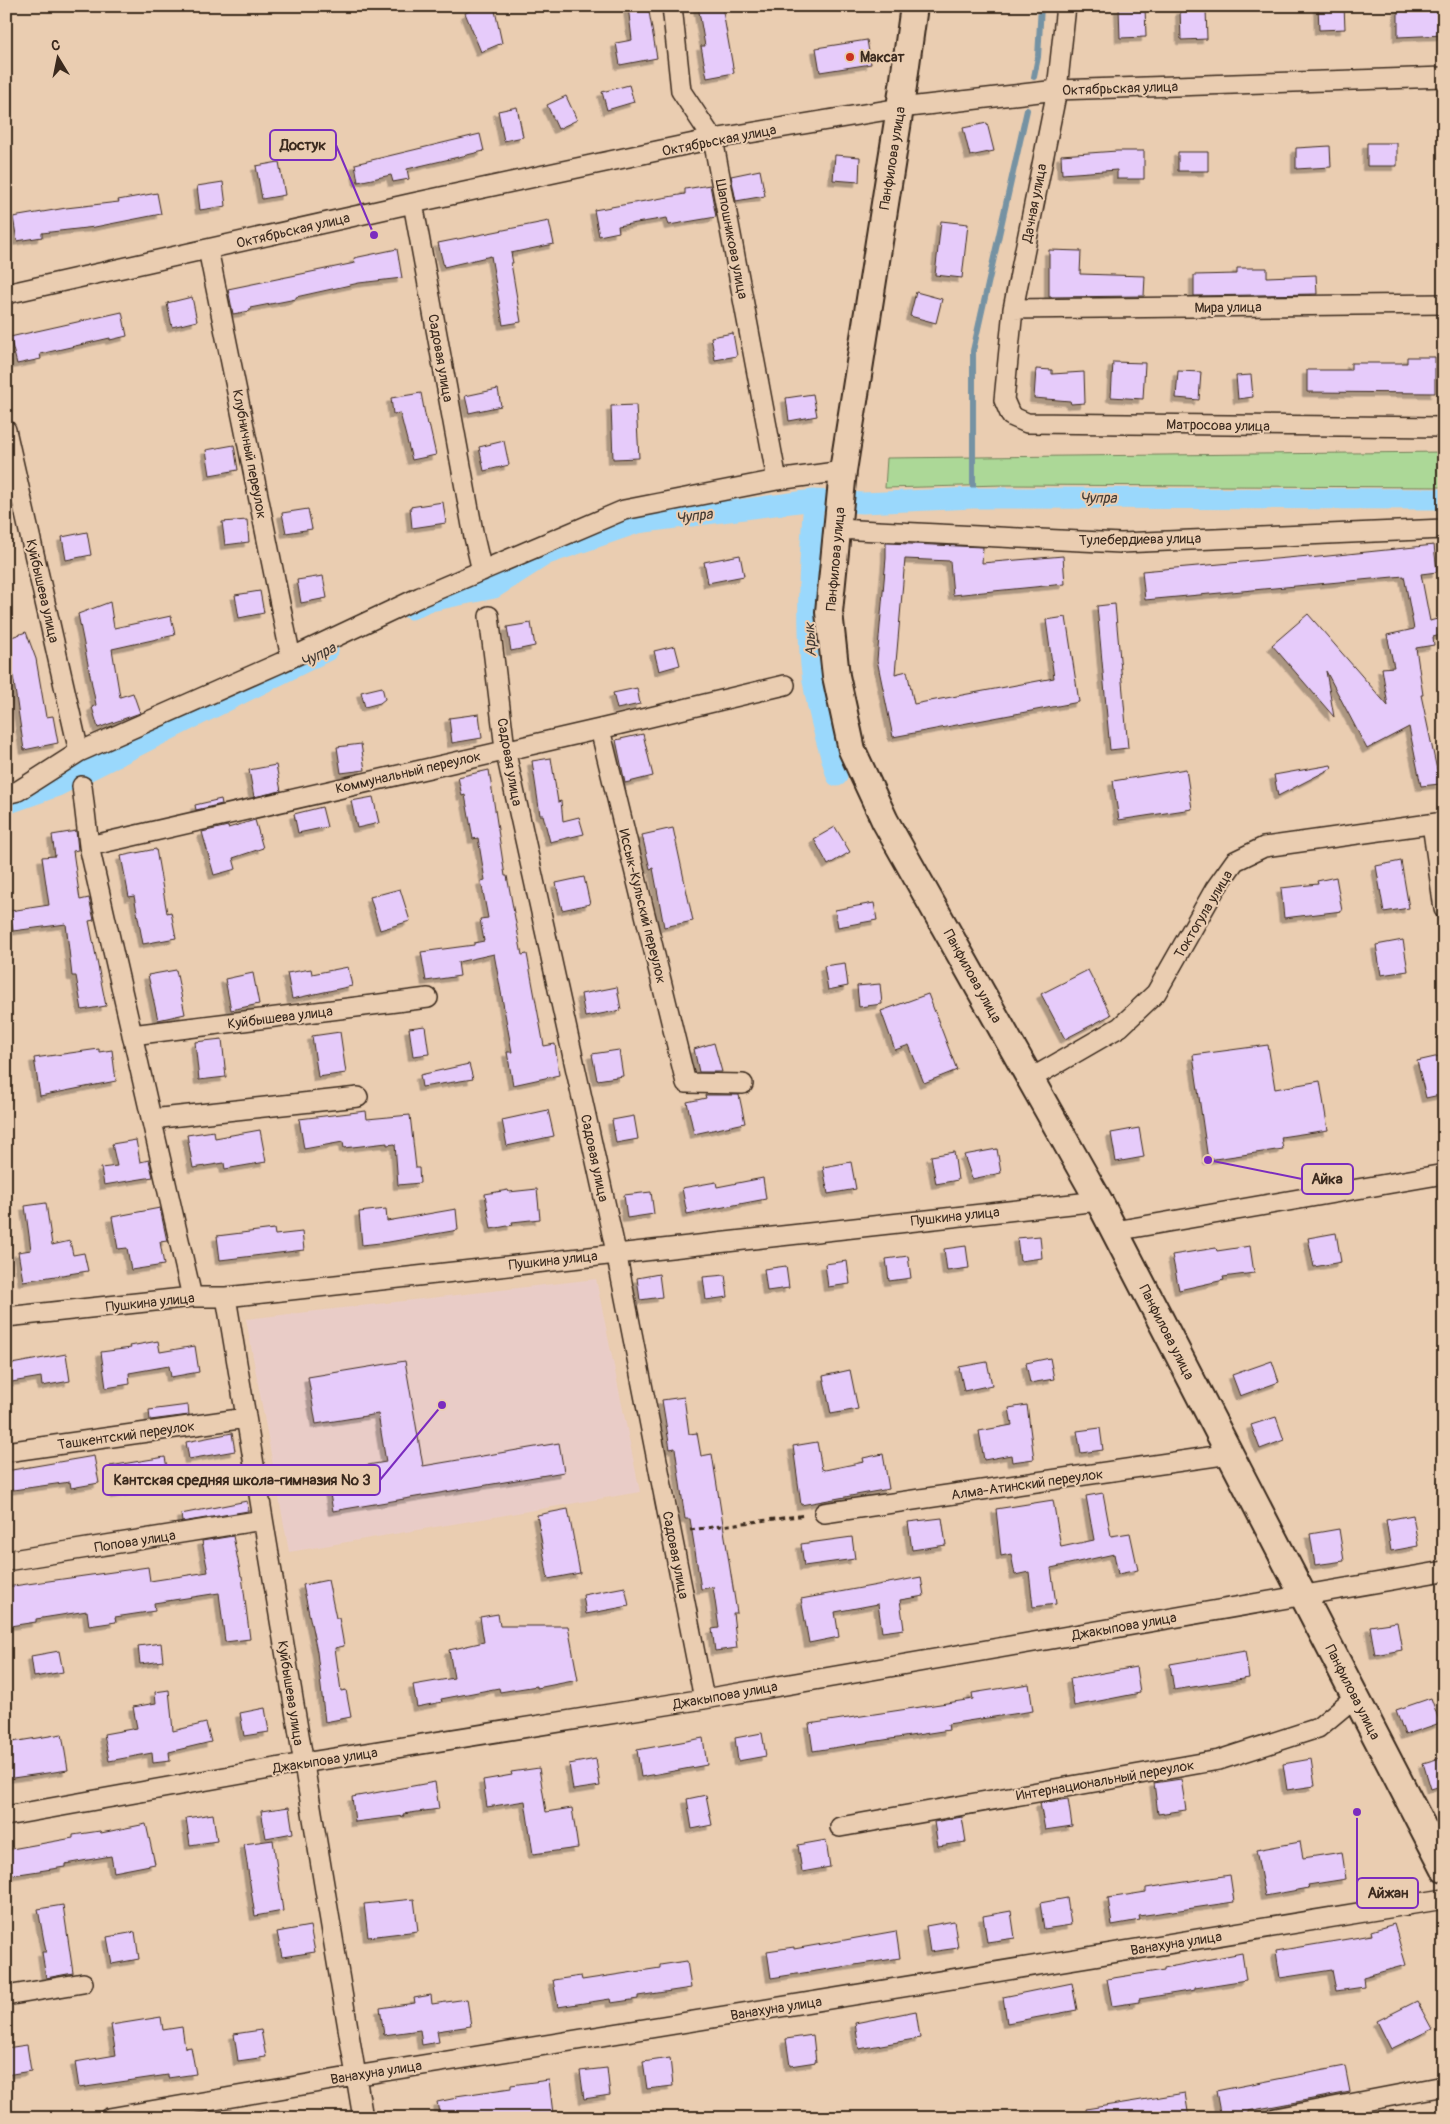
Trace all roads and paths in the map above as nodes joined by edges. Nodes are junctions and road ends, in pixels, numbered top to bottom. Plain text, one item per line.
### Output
1 (672, 6) edge
2 (914, 6) edge
3 (1066, 6) edge
4 (1444, 77) edge
5 (1057, 90) junction
6 (900, 108) junction
7 (714, 139) junction
8 (413, 203) junction
9 (208, 249) junction
10 (6, 294) edge
11 (1444, 304) edge
12 (1013, 309) junction
13 (1004, 400) joint
14 (1444, 428) edge
15 (6, 430) edge
16 (843, 471) junction
17 (777, 480) junction
18 (836, 529) junction
19 (1444, 529) edge
20 (482, 571) junction
21 (489, 616) dead end
22 (291, 658) junction
23 (786, 685) dead end
24 (600, 729) junction
25 (505, 749) junction
26 (79, 752) junction
27 (82, 786) dead end
28 (6, 794) edge
29 (1438, 823) edge
30 (89, 846) junction
31 (1444, 908) edge
32 (428, 998) dead end
33 (132, 1035) junction
34 (1030, 1079) junction
35 (743, 1084) dead end
36 (358, 1097) dead end
37 (151, 1119) junction
38 (1444, 1174) edge
39 (1099, 1201) junction
40 (1115, 1231) junction
41 (616, 1252) junction
42 (192, 1297) junction
43 (226, 1297) junction
44 (6, 1317) edge
45 (246, 1418) junction
46 (6, 1452) edge
47 (1230, 1454) junction
48 (824, 1513) joint
49 (263, 1520) junction
50 (671, 1532) junction
51 (6, 1561) edge
52 (1444, 1571) edge
53 (1303, 1595) junction
54 (1355, 1697) junction
55 (704, 1699) junction
56 (302, 1763) junction
57 (6, 1816) edge
58 (840, 1827) dead end
59 (1444, 1868) edge
60 (1444, 1899) edge
61 (83, 1983) dead end
62 (6, 1996) edge
63 (354, 2076) junction
64 (1444, 2086) edge
65 (109, 2118) edge
66 (362, 2118) edge
67 (1276, 2118) edge

1 - 7 street, Шапошникова улица
2 - 6 street, Панфилова улица
3 - 5 street, Дачная улица
4 - 5 street, Октябрьская улица
5 - 6 street, Октябрьская улица
5 - 12 street, Дачная улица
6 - 7 street, Октябрьская улица
6 - 16 street, Панфилова улица
7 - 8 street, Октябрьская улица
7 - 17 street, Шапошникова улица
8 - 9 street, Октябрьская улица
8 - 20 street, Садовая улица
9 - 10 street, Октябрьская улица
9 - 22 street, Клубничный переулок
11 - 12 street, Мира улица
12 - 13 street, Дачная улица
13 - 14 street, Матросова улица
15 - 26 street, Куйбышева улица
16 - 17 street
16 - 18 street, Панфилова улица
17 - 20 street
18 - 19 street, Тулебердиева улица
18 - 34 street, Панфилова улица
20 - 22 street
21 - 25 street, Садовая улица
22 - 26 street
23 - 24 street, Коммунальный переулок
24 - 25 street, Коммунальный переулок
24 - 35 street, Иссык-Кульский переулок
25 - 30 street, Коммунальный переулок
25 - 41 street, Садовая улица
26 - 28 street
27 - 30 street
29 - 31 street
29 - 34 street, Токтогула улица
30 - 33 street
32 - 33 street, Куйбышева улица
33 - 37 street
34 - 39 street, Панфилова улица
36 - 37 street
37 - 42 street
38 - 40 street
39 - 40 street, Панфилова улица
39 - 41 street, Пушкина улица
40 - 47 street, Панфилова улица
41 - 43 street, Пушкина улица
41 - 50 street, Садовая улица
42 - 43 street, Пушкина улица
42 - 44 street, Пушкина улица
43 - 45 street, Куйбышева улица
45 - 46 street, Ташкентский переулок
45 - 49 street, Куйбышева улица
47 - 48 street, Алма-Атинский переулок
47 - 53 street, Панфилова улица
48 - 50 path
49 - 51 street, Попова улица
49 - 56 street, Куйбышева улица
50 - 55 street, Садовая улица
52 - 53 street, Джакыпова улица
53 - 54 street, Панфилова улица
53 - 55 street, Джакыпова улица
54 - 58 street, Интернациональный переулок
54 - 59 street, Панфилова улица
55 - 56 street, Джакыпова улица
56 - 57 street, Джакыпова улица
56 - 63 street, Куйбышева улица
60 - 63 street, Ванахуна улица
61 - 62 street
63 - 65 street, Ванахуна улица
63 - 66 street, Куйбышева улица
64 - 67 street

